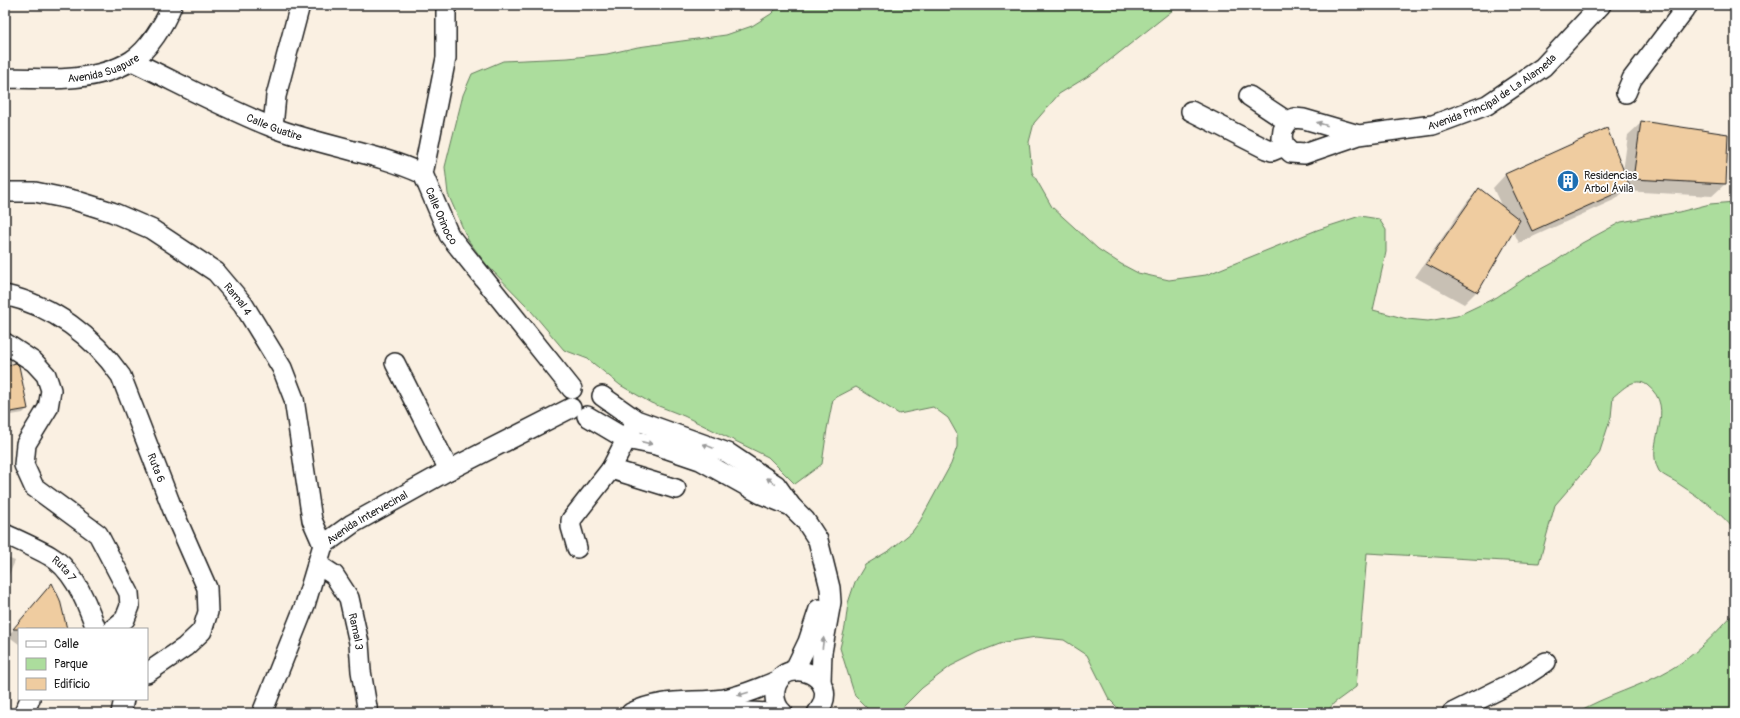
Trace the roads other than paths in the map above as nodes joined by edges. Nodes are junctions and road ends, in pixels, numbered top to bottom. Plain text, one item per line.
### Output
1 (172, 5) edge
2 (300, 5) edge
3 (446, 5) edge
4 (1601, 5) edge
5 (1688, 5) edge
6 (132, 61) junction
7 (5, 78) edge
8 (1626, 93) dead end
9 (1249, 96) dead end
10 (1191, 111) dead end
11 (1288, 122) junction
12 (273, 127) junction
13 (1359, 135) junction
14 (1284, 146) junction
15 (423, 174) junction
16 (5, 192) edge
17 (5, 295) edge
18 (5, 343) edge
19 (395, 363) dead end
20 (588, 388) junction
21 (579, 412) junction
22 (636, 420) junction
23 (626, 439) junction
24 (743, 463) junction
25 (611, 469) junction
26 (449, 470) junction
27 (734, 479) junction
28 (676, 489) dead end
29 (792, 506) junction
30 (5, 534) edge
31 (322, 545) junction
32 (577, 548) dead end
33 (317, 564) junction
34 (828, 578) junction
35 (96, 628) edge
36 (114, 628) edge
37 (1546, 662) dead end
38 (148, 672) edge
39 (786, 676) junction
40 (30, 700) edge
41 (124, 700) edge
42 (824, 702) edge
43 (667, 704) junction
44 (24, 713) edge
45 (121, 713) edge
46 (262, 713) edge
47 (368, 713) edge
48 (631, 713) edge
49 (770, 713) edge
50 (783, 713) edge
51 (1452, 713) edge

1 - 6 street, Avenida Suapure
2 - 12 street
3 - 15 street, Calle Orinoco
4 - 13 street, Avenida Principal de La Alameda
5 - 8 street
6 - 7 street, Avenida Suapure
6 - 12 street, Calle Guatire
9 - 11 street
10 - 14 street
13 -> 11 street, Avenida Principal de La Alameda
11 - 14 street
12 - 15 street, Calle Guatire
13 - 14 street, Avenida Principal de La Alameda
15 - 20 street, Calle Orinoco
16 - 31 street, Ramal 4
17 - 38 street, Ruta 6
18 - 36 street
19 - 26 street
20 - 21 street
20 - 21 street, Avenida Intervecinal
20 - 22 street, Calle Orinoco
21 - 23 street
21 - 26 street, Avenida Intervecinal
22 - 23 street
24 -> 22 street, Calle Orinoco
23 - 25 street
23 -> 27 street
24 - 27 street
29 -> 24 street, Calle Orinoco
25 - 28 street
25 - 32 street
26 - 31 street, Avenida Intervecinal
27 - 29 street
29 - 34 street, Calle Orinoco
30 - 35 street, Ruta 7
31 - 33 street, Avenida Intervecinal
33 - 46 street, Avenida Intervecinal
33 - 47 street, Ramal 3
34 - 39 street
42 -> 34 street, Calle Orinoco
37 - 51 street
39 - 42 street
39 -> 43 street
39 - 50 street
40 - 44 street
41 - 45 street
43 - 48 street
43 - 49 street

